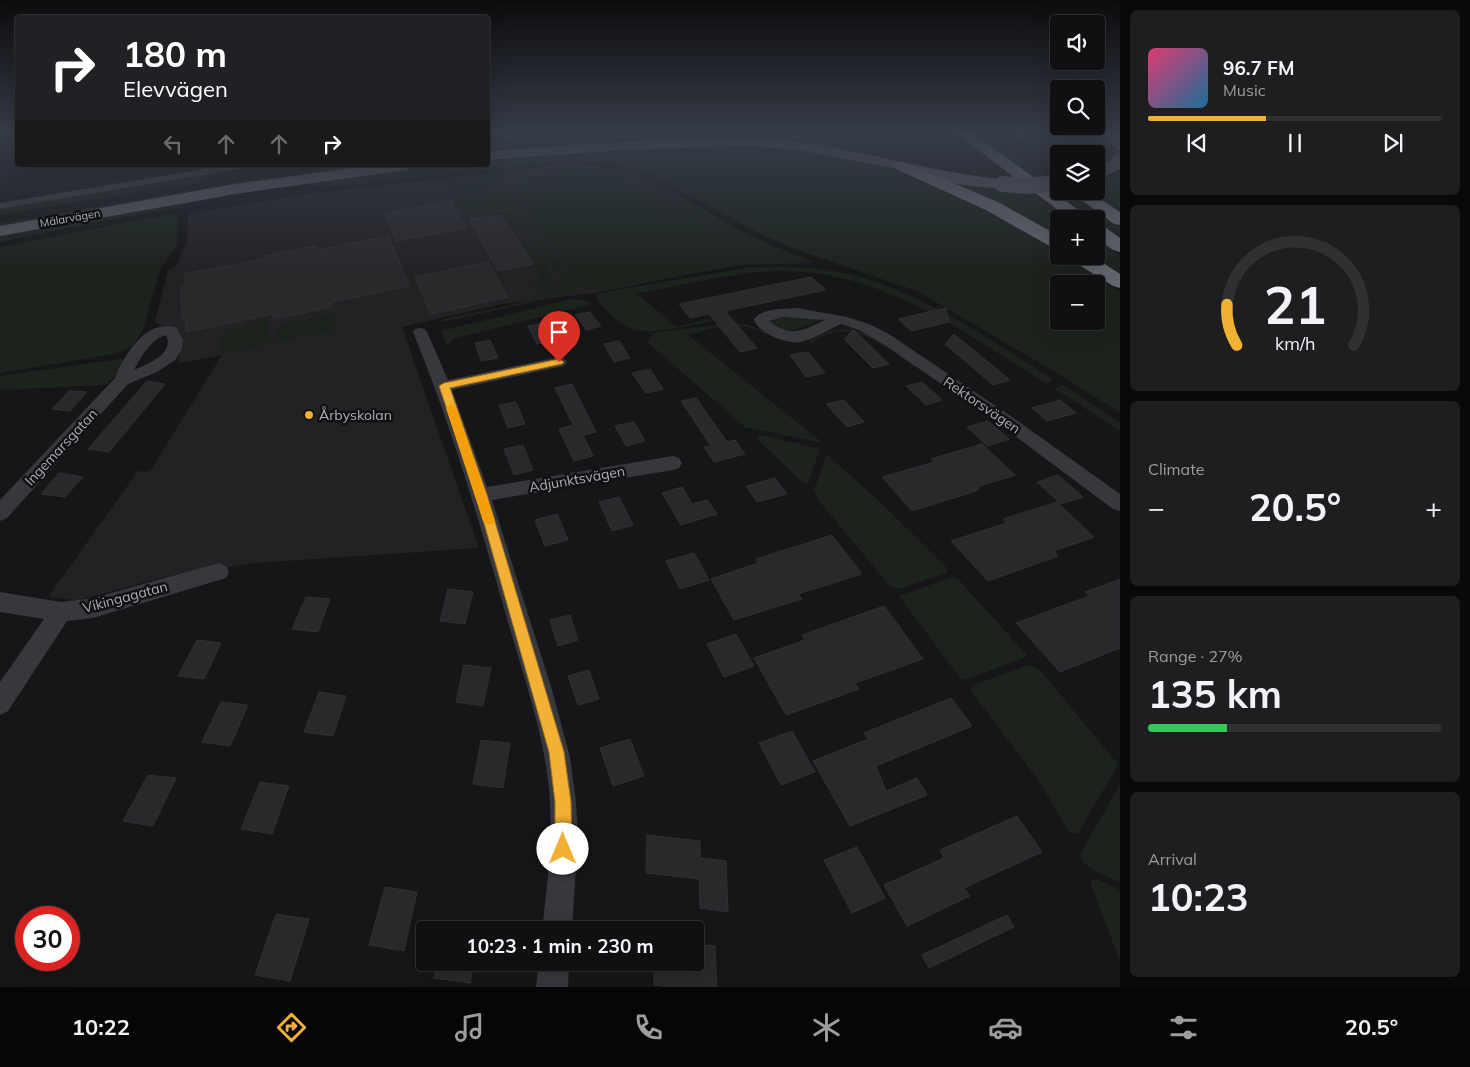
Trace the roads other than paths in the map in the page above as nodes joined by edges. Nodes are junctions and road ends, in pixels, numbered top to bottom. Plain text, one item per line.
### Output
1 (156, 180) edge
2 (234, 180) edge
3 (299, 180) edge
4 (932, 180) edge
5 (964, 180) edge
6 (1028, 180) edge
7 (1050, 184) edge
8 (1090, 200) edge
9 (0, 206) edge
10 (1070, 210) edge
11 (0, 220) edge
12 (1120, 220) edge
13 (0, 231) edge
14 (1105, 235) edge
15 (1050, 239) edge
16 (1120, 246) edge
17 (1093, 265) edge
18 (1120, 282) edge
19 (837, 320) dead end
20 (420, 332) dead end
21 (559, 362) dead end
22 (122, 380) dead end
23 (444, 386) junction
24 (673, 463) dead end
25 (481, 495) junction
26 (1120, 504) edge
27 (0, 513) edge
28 (219, 572) dead end
29 (0, 602) edge
30 (61, 612) junction
31 (0, 703) edge
32 (558, 921) edge
33 (553, 971) edge
34 (552, 987) edge

1 - 9 street
2 - 11 main road, Mälarvägen
3 - 13 main road, Mälarvägen
4 - 15 highway
5 - 7 main road, bridge
6 - 10 highway
8 - 12 highway
14 - 16 highway
17 - 18 highway
19 - 26 street, Rektorsvägen
20 - 23 street
21 - 23 street
22 - 27 street, Ingemarsgatan
23 - 25 street
24 - 25 street, Adjunktsvägen
25 - 32 street
28 - 30 street, Vikingagatan
29 - 30 street, Vikingagatan
30 - 31 street
33 - 34 street

